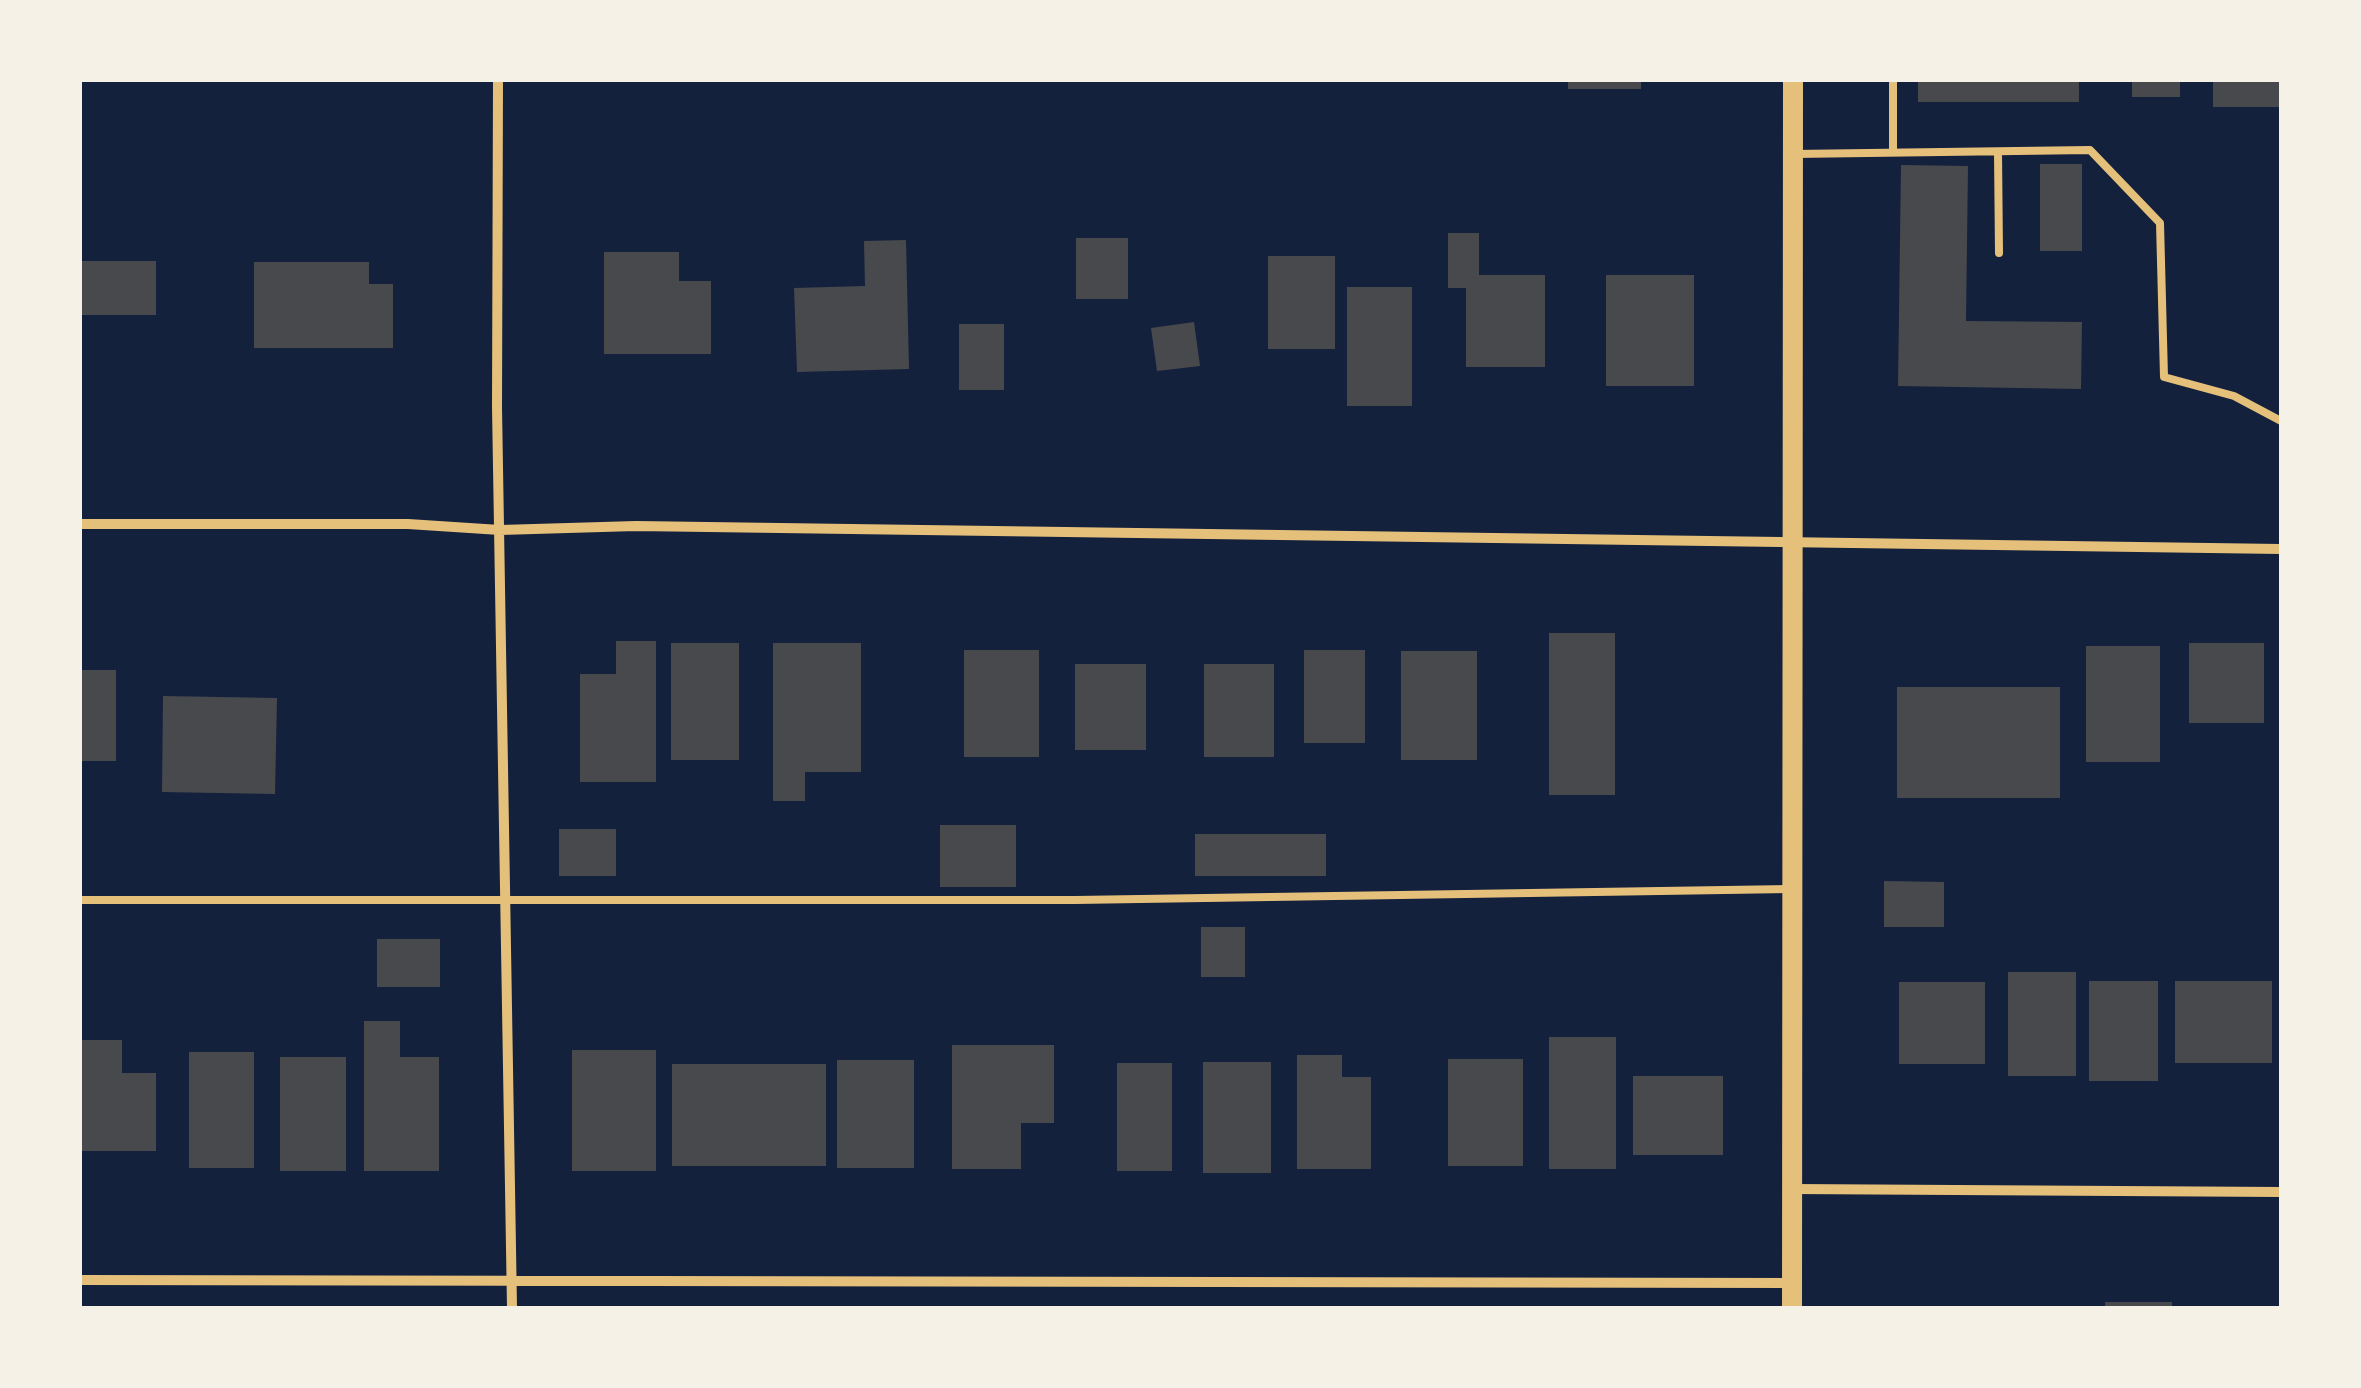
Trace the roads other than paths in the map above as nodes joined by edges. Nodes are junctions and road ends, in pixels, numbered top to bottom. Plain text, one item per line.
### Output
1 (498, 80) edge
2 (1794, 80) edge
3 (1893, 80) edge
4 (1894, 152) junction
5 (1998, 152) junction
6 (1794, 154) junction
7 (1999, 253) dead end
8 (2281, 421) edge
9 (80, 524) edge
10 (500, 530) junction
11 (1794, 543) junction
12 (2281, 549) edge
13 (1793, 889) junction
14 (80, 900) edge
15 (506, 900) junction
16 (1792, 1188) junction
17 (2281, 1192) edge
18 (80, 1280) edge
19 (512, 1280) junction
20 (1792, 1284) junction
21 (512, 1308) edge
22 (1792, 1308) edge

1 - 10 street
2 - 6 main road
3 - 4 lane
4 - 5 lane
4 - 6 lane
5 - 7 lane
5 - 8 lane
6 - 11 main road
9 - 10 street
10 - 11 street
10 - 15 street
11 - 12 street
11 - 13 main road
13 - 15 lane
13 - 16 main road
14 - 15 lane
15 - 19 street
16 - 17 street
16 - 20 main road
18 - 19 street
19 - 20 street
19 - 21 street
20 - 22 main road

